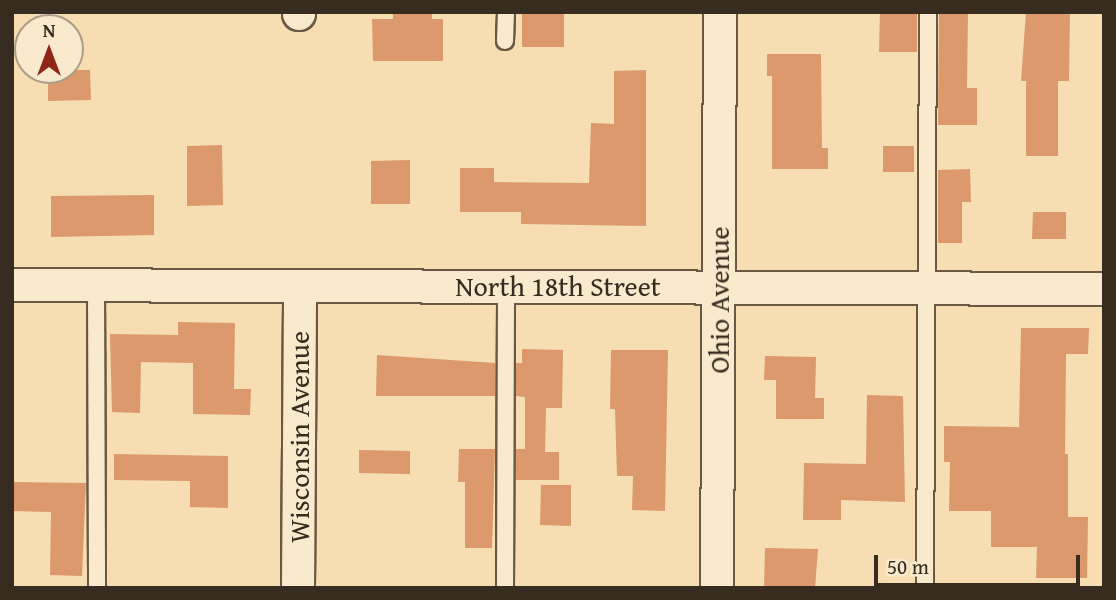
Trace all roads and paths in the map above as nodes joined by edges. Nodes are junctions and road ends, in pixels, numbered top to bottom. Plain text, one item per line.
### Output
1 (506, 12) edge
2 (720, 12) edge
3 (928, 12) edge
4 (505, 41) dead end
5 (12, 285) edge
6 (96, 285) junction
7 (300, 286) junction
8 (506, 286) junction
9 (719, 287) junction
10 (926, 288) junction
11 (1104, 289) edge
12 (97, 588) edge
13 (298, 588) edge
14 (505, 588) edge
15 (717, 588) edge
16 (925, 588) edge

1 - 4 lane
2 - 9 street, Ohio Avenue
3 - 10 lane
5 - 6 street, North 18th Street
6 - 7 street, North 18th Street
6 - 12 lane
7 - 8 street, North 18th Street
7 - 13 street, Wisconsin Avenue
8 - 9 street, North 18th Street
8 - 14 lane
9 - 10 street, North 18th Street
9 - 15 street, Ohio Avenue
10 - 11 street, North 18th Street
10 - 16 lane

